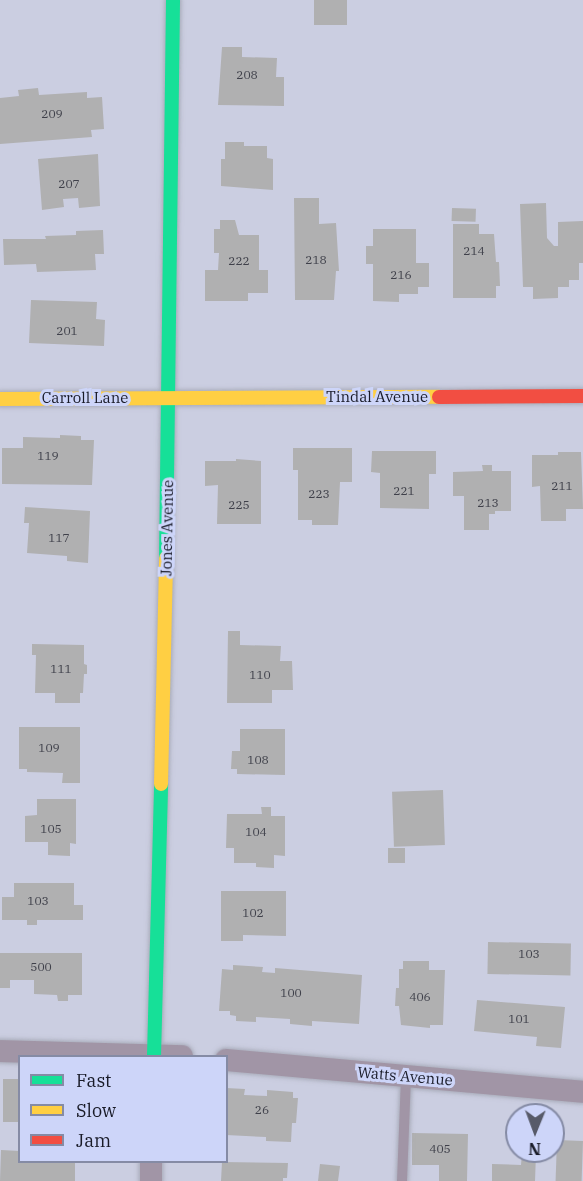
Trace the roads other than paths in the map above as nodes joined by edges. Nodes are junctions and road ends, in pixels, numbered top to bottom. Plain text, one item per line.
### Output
1 (173, 0) edge
2 (583, 396) edge
3 (170, 398) junction
4 (0, 399) edge
5 (0, 1051) edge
6 (154, 1055) edge
7 (228, 1060) edge
8 (406, 1077) junction
9 (583, 1092) edge
10 (151, 1163) edge
11 (151, 1181) edge
12 (402, 1181) edge

1 - 3 street, Jones Avenue
2 - 3 street, Tindal Avenue
3 - 4 street, Carroll Lane
3 - 6 street, Jones Avenue
5 - 6 street
7 - 8 street, Watts Avenue
8 - 9 street, Watts Avenue
8 - 12 lane
10 - 11 street

